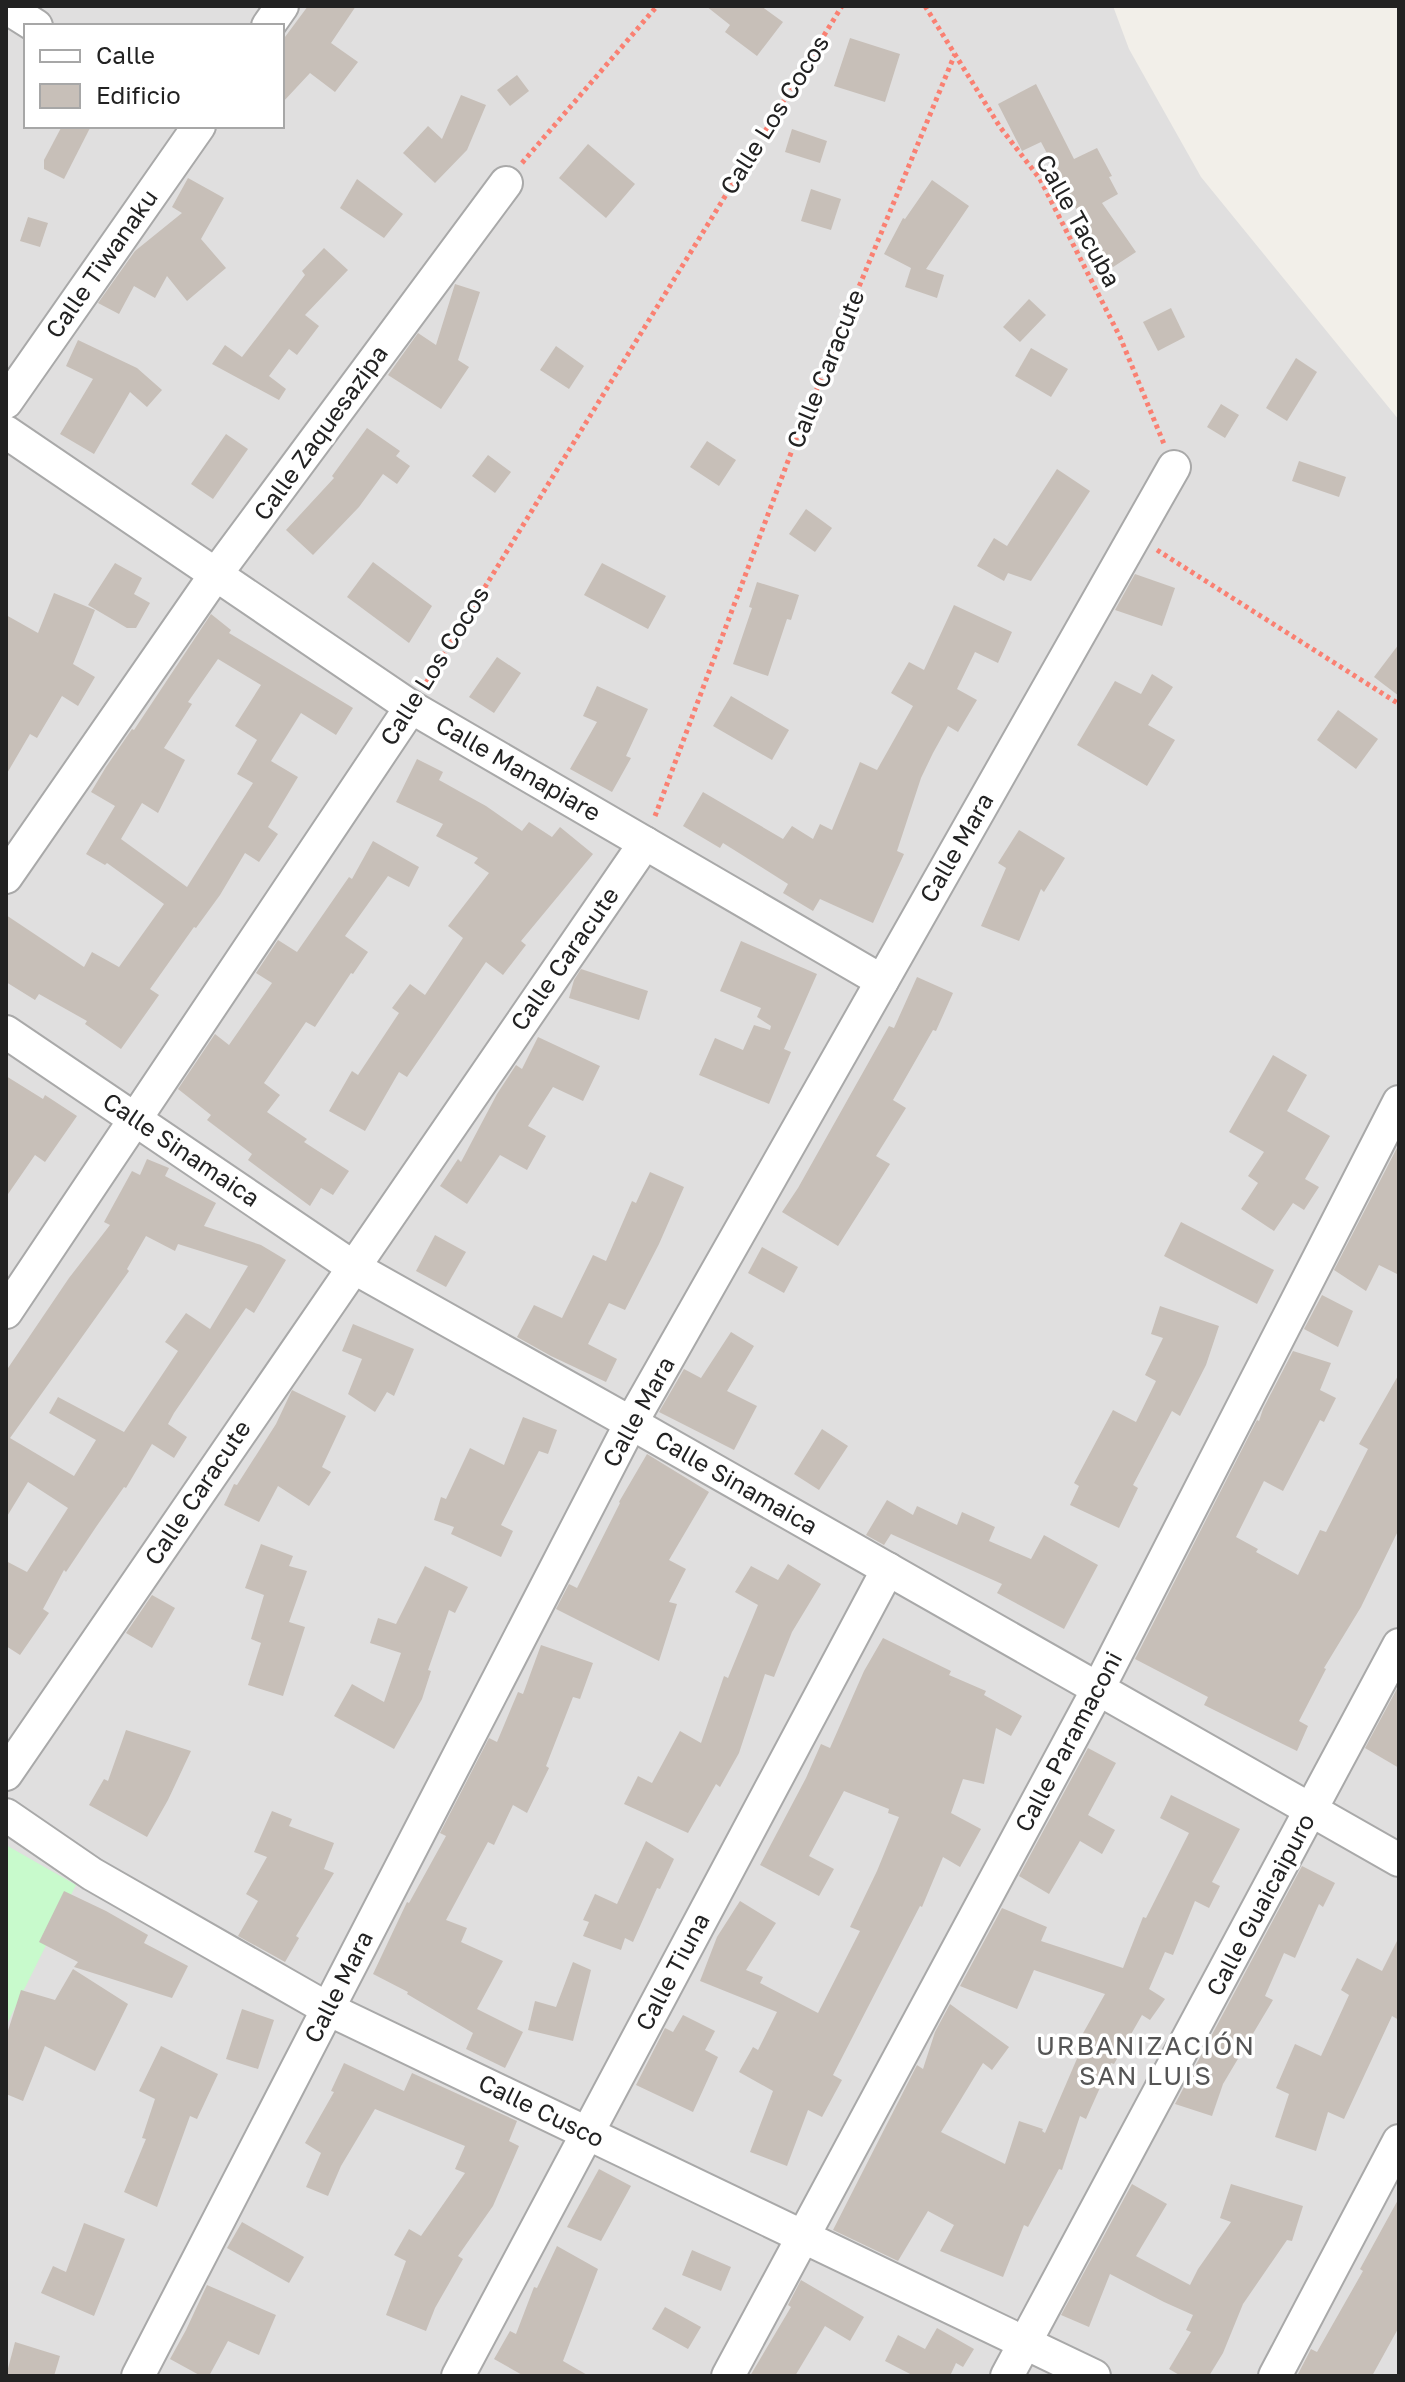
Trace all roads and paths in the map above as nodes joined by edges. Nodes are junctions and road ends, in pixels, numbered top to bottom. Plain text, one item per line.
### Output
1 (282, 6) edge
2 (657, 6) edge
3 (842, 6) edge
4 (925, 6) edge
5 (269, 24) edge
6 (955, 54) junction
7 (193, 128) edge
8 (506, 183) joint
9 (6, 402) edge
10 (6, 432) edge
11 (1174, 467) joint
12 (1135, 535) junction
13 (216, 574) junction
14 (1399, 704) edge
15 (411, 707) junction
16 (645, 843) junction
17 (6, 877) edge
18 (882, 981) junction
19 (6, 1032) edge
20 (1399, 1102) edge
21 (135, 1119) junction
22 (353, 1267) junction
23 (6, 1312) edge
24 (631, 1423) junction
25 (888, 1569) junction
26 (1399, 1645) edge
27 (1098, 1689) junction
28 (6, 1774) edge
29 (1312, 1811) junction
30 (6, 1815) edge
31 (1399, 1860) edge
32 (328, 2009) junction
33 (587, 2133) junction
34 (1399, 2141) edge
35 (803, 2236) junction
36 (1025, 2343) junction
37 (138, 2376) edge
38 (458, 2376) edge
39 (728, 2376) edge
40 (1007, 2376) edge
41 (1094, 2376) edge
42 (1275, 2376) edge

1 - 5 street
2 - 8 path
3 - 15 path, Calle Los Cocos
4 - 6 path, Calle Tacuba
6 - 11 path, Calle Tacuba
6 - 16 path, Calle Caracute
7 - 9 street, Calle Tiwanaku
8 - 13 street, Calle Zaquesazipa
10 - 13 street, Calle Manapiare
11 - 12 street, Calle Mara
12 - 14 path
12 - 18 street, Calle Mara
13 - 15 street, Calle Manapiare
13 - 17 street, Calle Zaquesazipa
15 - 16 street, Calle Manapiare
15 - 21 street, Calle Los Cocos
16 - 18 street, Calle Manapiare
16 - 22 street, Calle Caracute
18 - 24 street, Calle Mara
19 - 21 street, Calle Sinamaica
20 - 27 street, Calle Paramaconi
21 - 22 street, Calle Sinamaica
21 - 23 street, Calle Los Cocos
22 - 24 street, Calle Sinamaica
22 - 28 street, Calle Caracute
24 - 25 street, Calle Sinamaica
24 - 32 street, Calle Mara
25 - 27 street, Calle Sinamaica
25 - 33 street, Calle Tiuna
26 - 29 street, Calle Guaicaipuro
27 - 29 street, Calle Sinamaica
27 - 35 street, Calle Paramaconi
29 - 31 street, Calle Sinamaica
29 - 36 street, Calle Guaicaipuro
30 - 32 street, Calle Cusco
32 - 33 street, Calle Cusco
32 - 37 street, Calle Mara
33 - 35 street, Calle Cusco
33 - 38 street, Calle Tiuna
34 - 42 street
35 - 36 street, Calle Cusco
35 - 39 street, Calle Paramaconi
36 - 40 street, Calle Guaicaipuro
36 - 41 street, Calle Cusco

